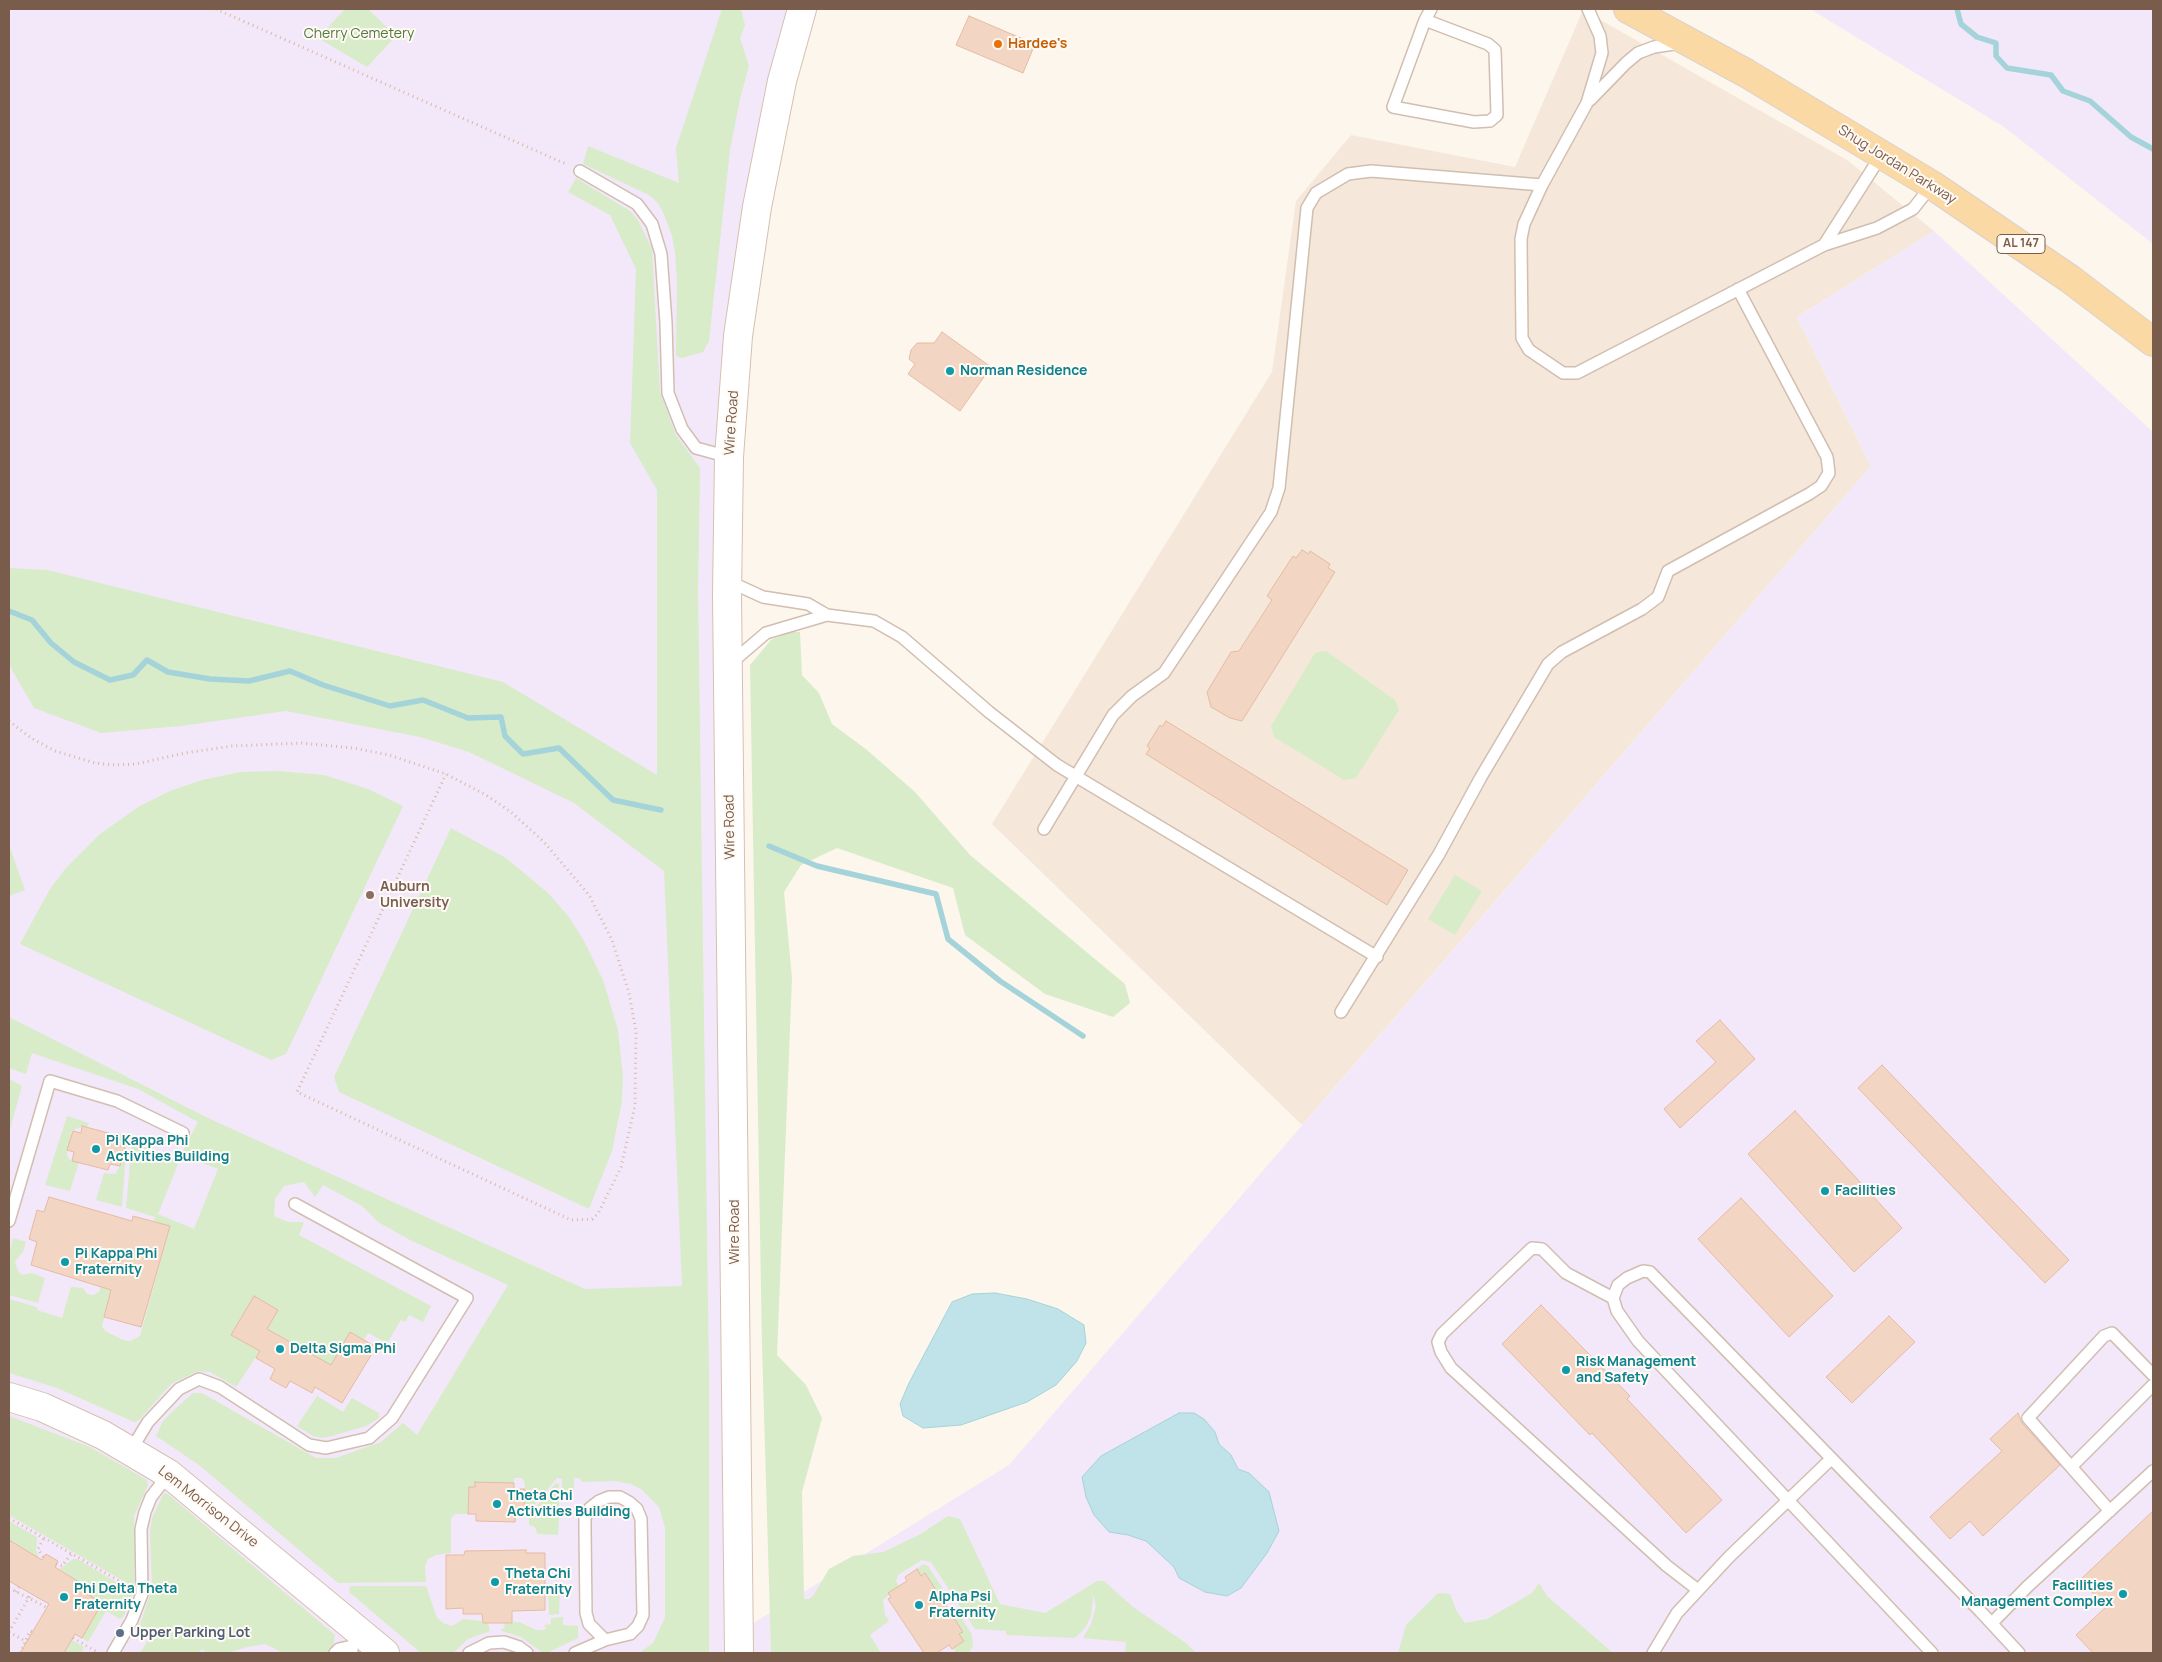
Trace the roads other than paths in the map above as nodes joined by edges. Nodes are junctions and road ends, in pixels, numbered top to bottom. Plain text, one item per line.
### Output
1 (802, 9) edge
2 (1431, 9) edge
3 (1588, 9) edge
4 (1628, 9) edge
5 (1425, 20) junction
6 (1690, 41) junction
7 (1587, 103) junction
8 (1882, 154) junction
9 (580, 171) road end
10 (1542, 185) junction
11 (1932, 185) junction
12 (1824, 245) junction
13 (1738, 289) junction
14 (2153, 342) edge
15 (729, 456) junction
16 (727, 580) junction
17 (827, 615) junction
18 (727, 665) junction
19 (1078, 776) junction
20 (1044, 829) dead end
21 (1376, 957) junction
22 (1341, 1012) dead end
23 (183, 1133) dead end
24 (295, 1204) dead end
25 (9, 1221) edge
26 (1614, 1298) junction
27 (2153, 1375) edge
28 (2153, 1385) edge
29 (9, 1397) edge
30 (131, 1450) junction
31 (1832, 1458) junction
32 (2071, 1467) junction
33 (2153, 1471) edge
34 (169, 1474) junction
35 (1788, 1500) junction
36 (2110, 1511) junction
37 (1698, 1590) junction
38 (1992, 1624) junction
39 (605, 1640) junction
40 (355, 1645) edge
41 (113, 1653) edge
42 (335, 1653) edge
43 (385, 1653) edge
44 (469, 1653) edge
45 (528, 1653) edge
46 (575, 1653) edge
47 (739, 1653) edge
48 (1653, 1653) edge
49 (1932, 1653) edge
50 (2019, 1653) edge

1 - 15 street, Wire Road
2 - 5 lane
3 - 7 lane
4 - 6 main road, Shug Jordan Parkway / AL 147
5 - 5 lane
6 - 7 lane
6 - 8 main road, Shug Jordan Parkway / AL 147
7 - 10 lane
8 - 11 main road, Shug Jordan Parkway / AL 147
8 - 12 lane
9 - 15 lane
10 - 13 lane
10 - 19 lane
11 - 12 lane
11 - 14 main road, Shug Jordan Parkway / AL 147
12 - 13 lane
13 - 21 lane
15 - 16 street, Wire Road
16 - 17 lane
16 - 18 street, Wire Road
17 - 18 lane
17 - 19 lane
18 - 47 street, Wire Road
19 - 20 lane
19 - 21 lane
21 - 22 lane
23 - 25 lane
24 - 30 lane
26 - 31 lane
26 - 35 lane
26 - 37 lane
27 - 32 lane
28 - 32 lane
29 - 30 street, Lem Morrison Drive
30 - 34 street, Lem Morrison Drive
31 - 35 lane
31 - 38 lane
32 - 36 lane
33 - 36 lane
34 - 40 street, Lem Morrison Drive
34 - 41 lane
35 - 37 lane
35 - 49 lane
36 - 38 lane
37 - 48 lane
38 - 50 lane
39 - 39 lane
39 - 46 lane
40 - 42 lane
40 - 43 street, Lem Morrison Drive
44 - 45 lane

